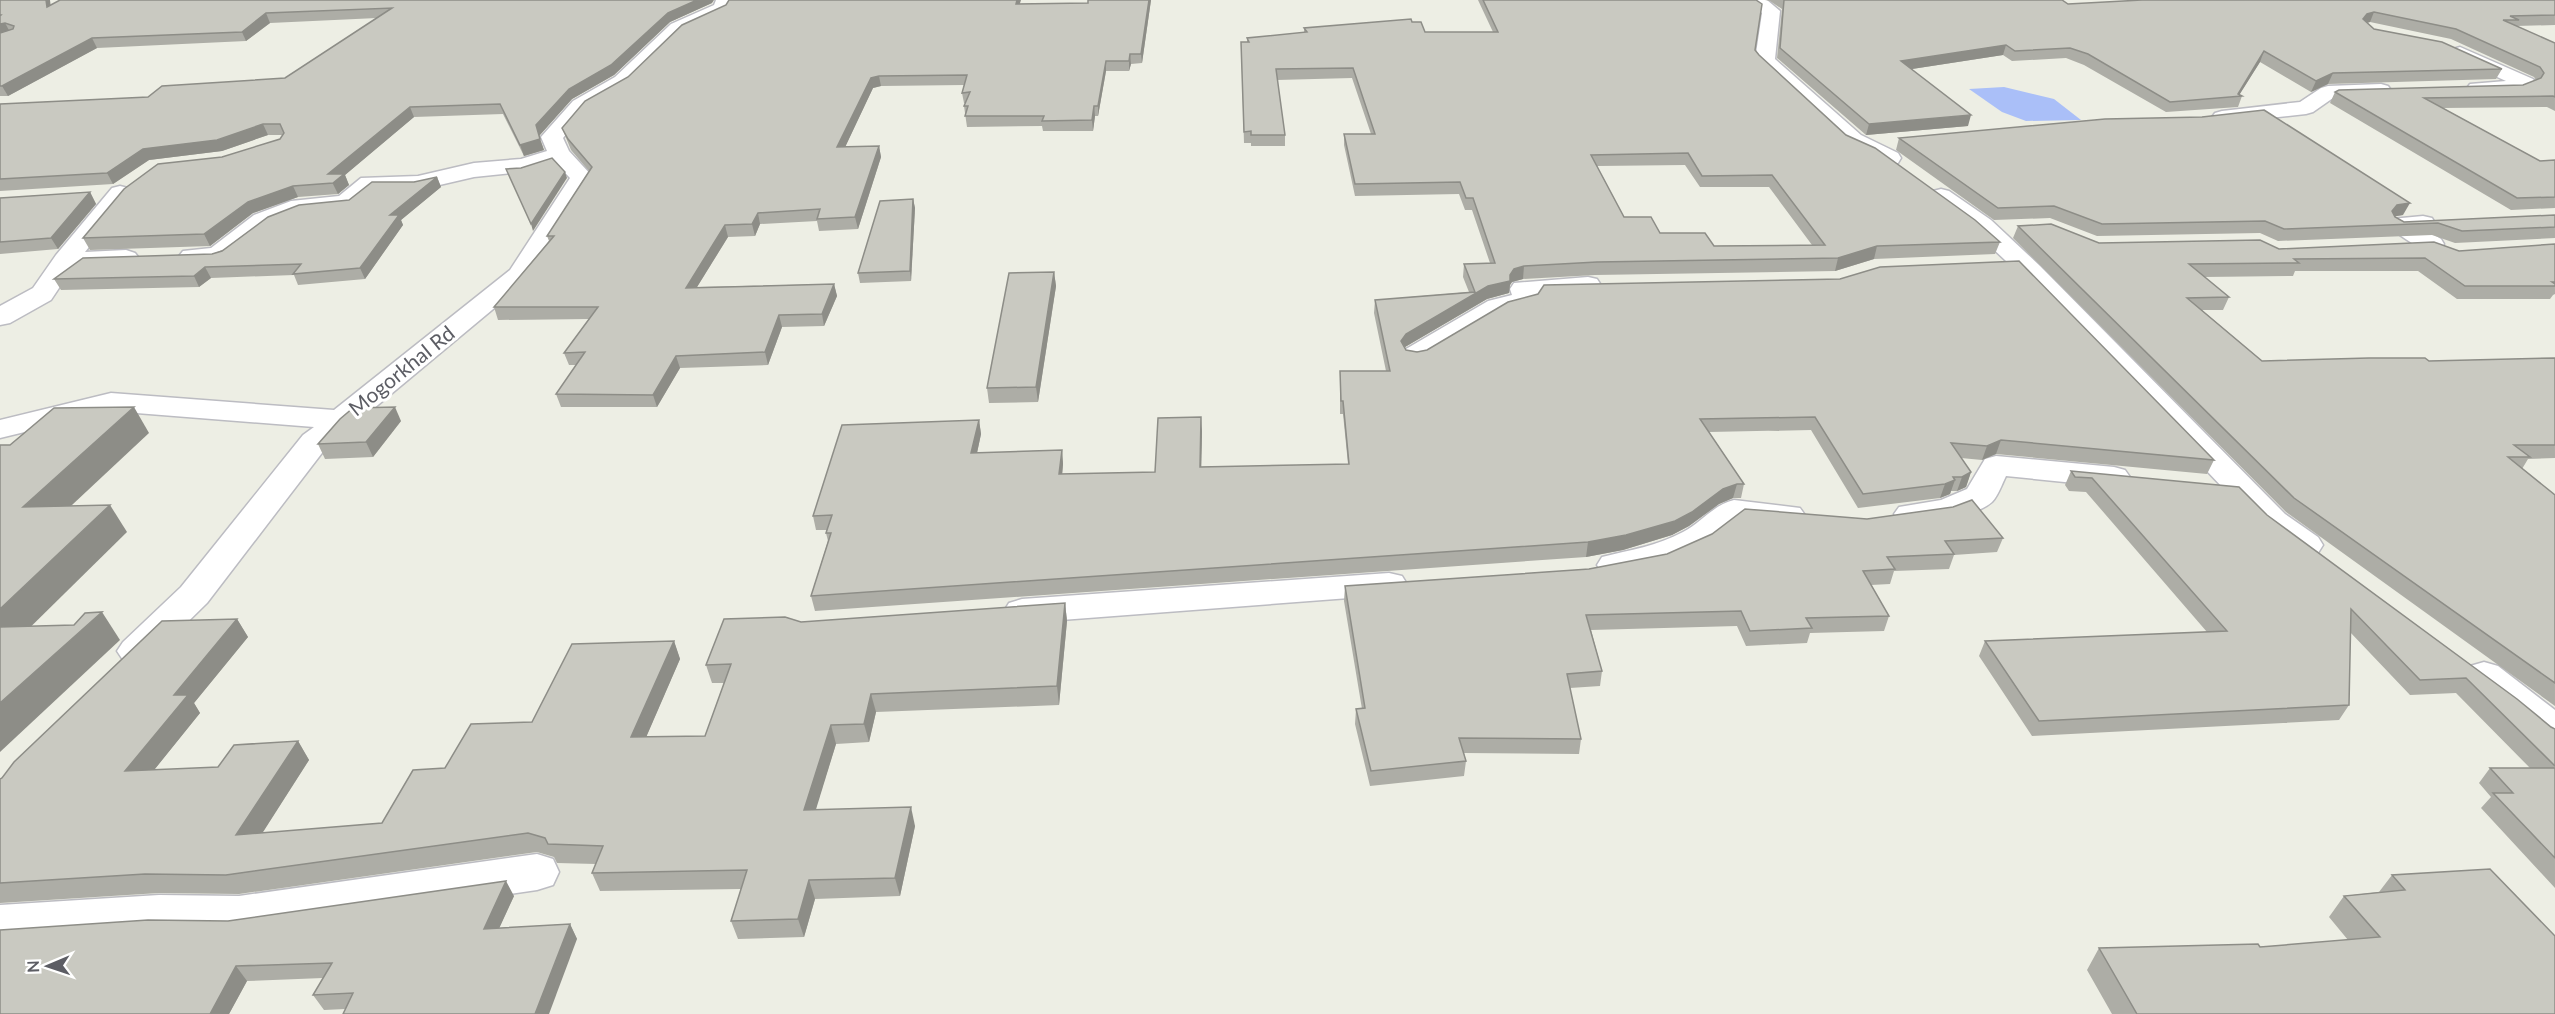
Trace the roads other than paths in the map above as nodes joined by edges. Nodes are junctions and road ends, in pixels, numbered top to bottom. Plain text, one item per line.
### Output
1 (725, 0) edge
2 (1755, 0) edge
3 (2444, 45) edge
4 (2458, 88) edge
5 (2399, 90) edge
6 (2207, 119) edge
7 (1896, 141) edge
8 (1862, 144) junction
9 (559, 154) junction
10 (86, 195) edge
11 (2448, 222) edge
12 (2018, 228) edge
13 (1987, 230) junction
14 (2387, 246) edge
15 (65, 260) junction
16 (2023, 263) junction
17 (1989, 265) edge
18 (1607, 285) edge
19 (0, 316) edge
20 (1416, 355) edge
21 (341, 420) junction
22 (0, 429) edge
23 (2150, 481) edge
24 (2197, 486) edge
25 (2244, 490) junction
26 (1816, 517) edge
27 (1884, 518) edge
28 (2328, 561) edge
29 (1586, 570) edge
30 (1420, 582) edge
31 (995, 613) edge
32 (2465, 661) edge
33 (116, 669) edge
34 (2555, 731) edge
35 (537, 872) dead end
36 (0, 924) edge

1 - 9 street
2 - 8 street
3 - 4 street
5 - 6 street
7 - 8 street
8 - 13 street
9 - 15 street
9 - 21 street, Mogorkhal Rd
10 - 15 street
11 - 14 street
12 - 13 street
13 - 16 street
15 - 19 street
16 - 17 street
16 - 25 street
18 - 20 street
21 - 22 street
21 - 33 street, Mogorkhal Rd
23 - 27 street
24 - 25 street
25 - 28 street
26 - 29 street
30 - 31 street
32 - 34 street
35 - 36 street

